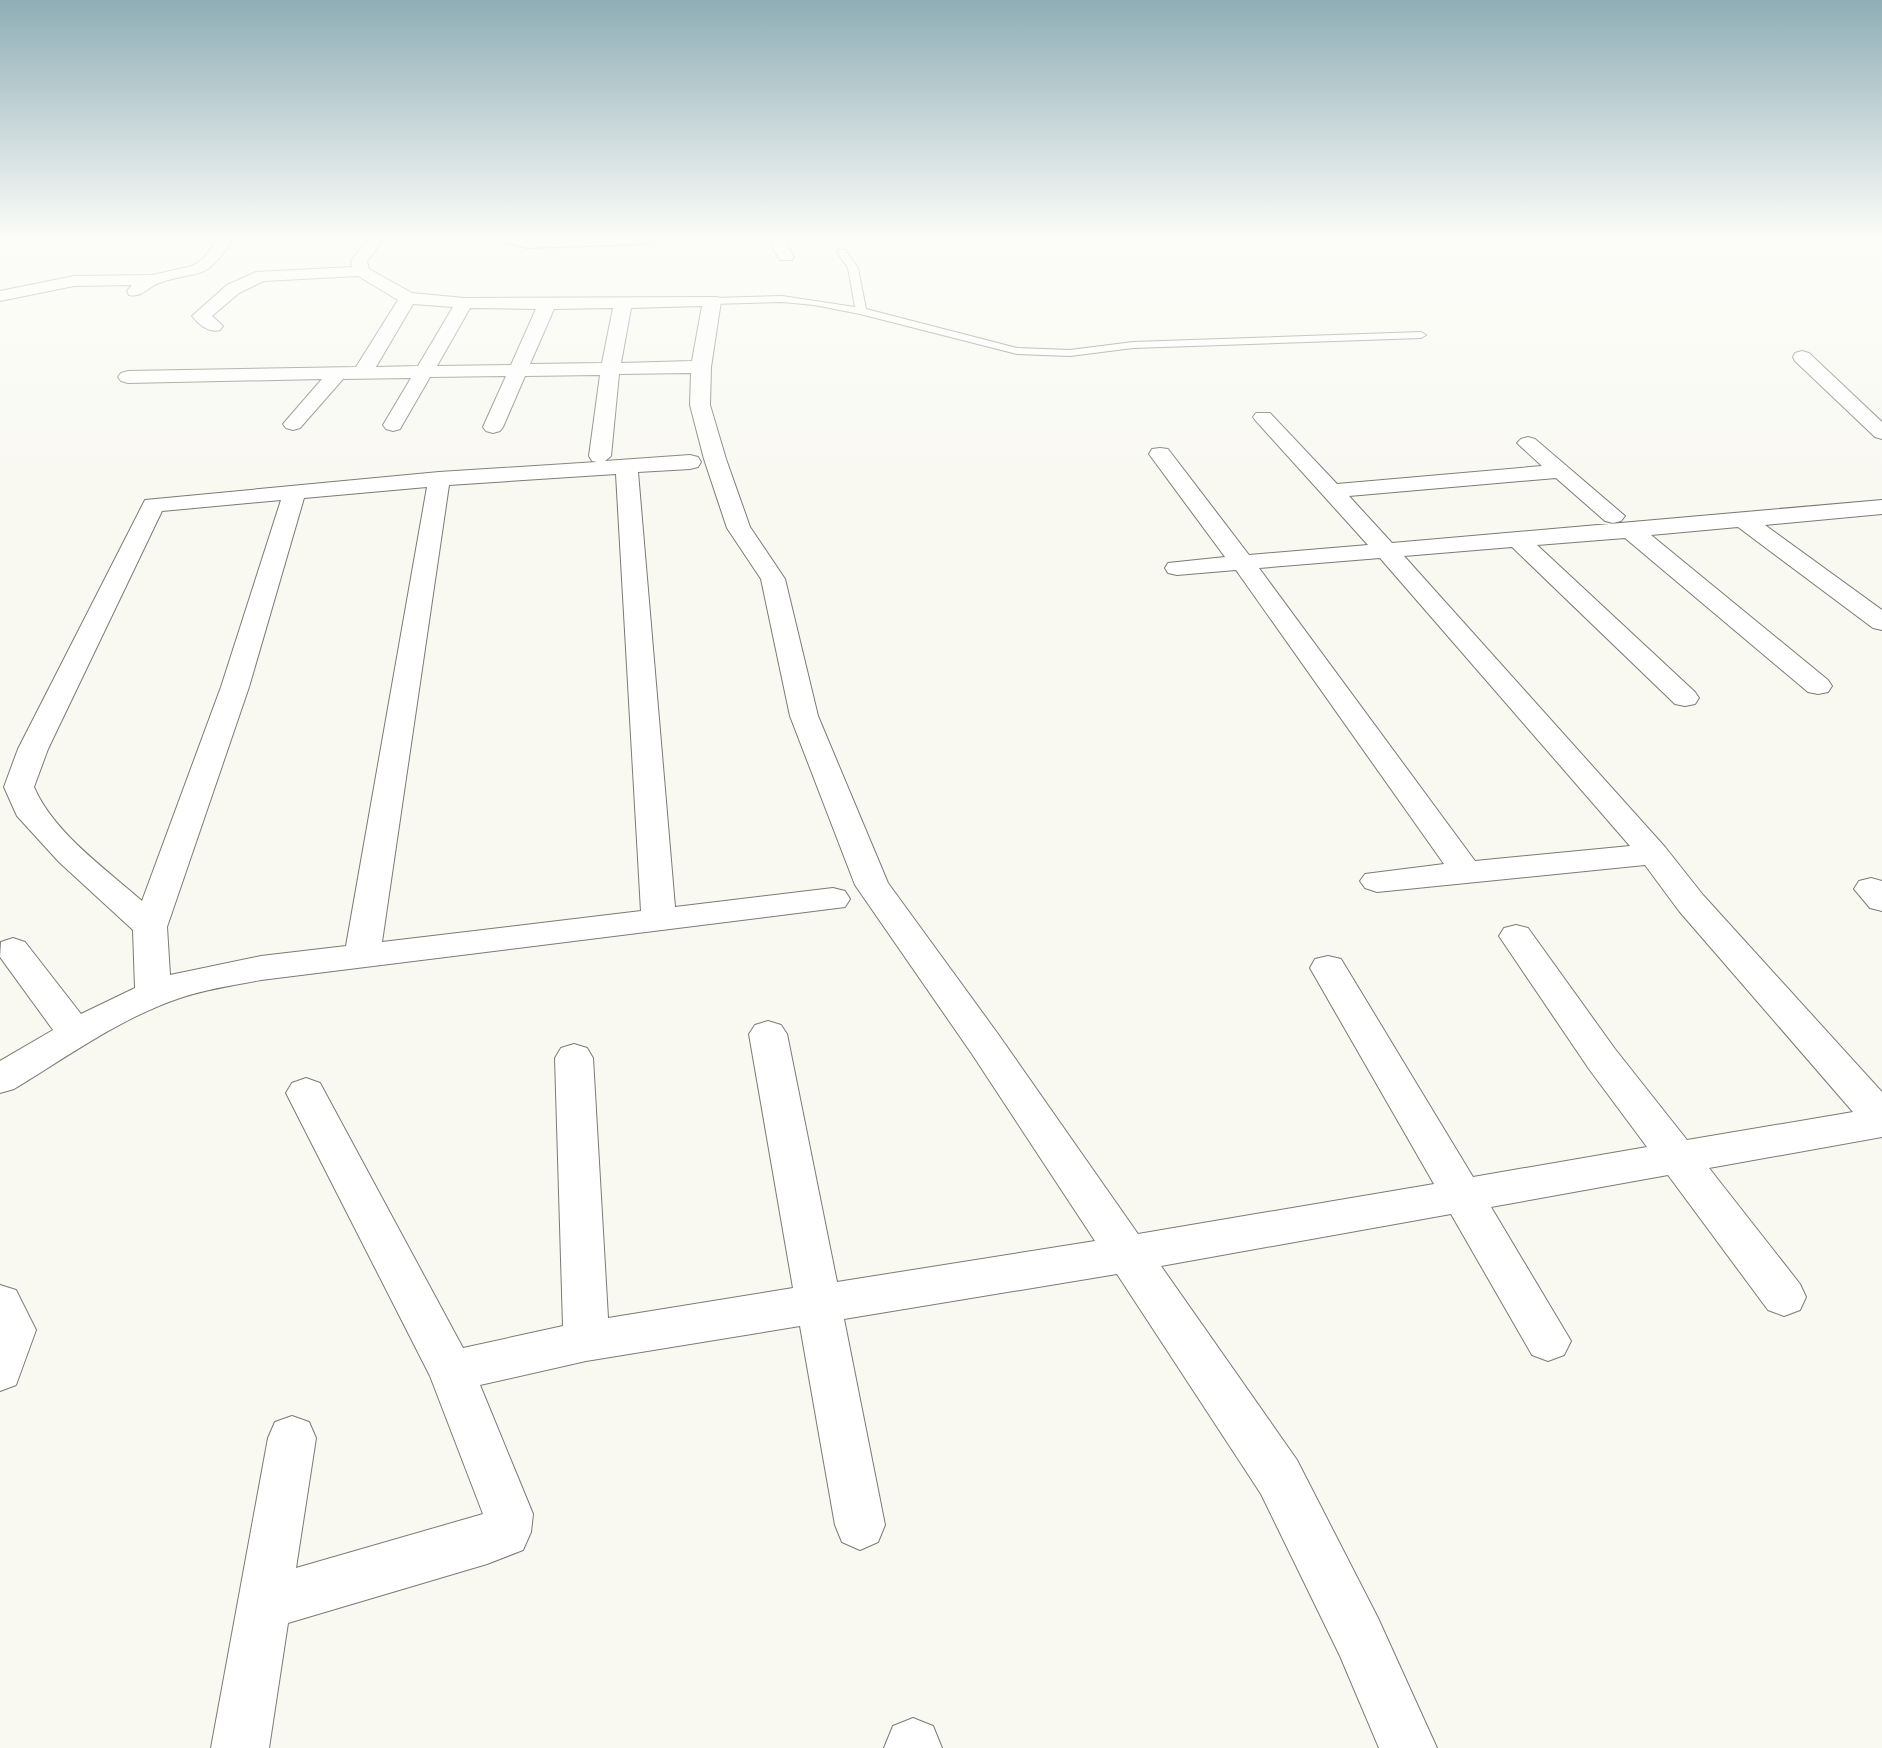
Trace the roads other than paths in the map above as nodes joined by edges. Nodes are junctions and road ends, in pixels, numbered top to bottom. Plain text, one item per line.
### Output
1 (207, 321) edge
2 (394, 321) edge
3 (454, 321) edge
4 (539, 321) edge
5 (619, 321) edge
6 (709, 321) edge
7 (898, 321) edge
8 (214, 326) dead end
9 (1421, 335) dead end
10 (1802, 357) dead end
11 (701, 367) junction
12 (610, 368) junction
13 (516, 370) junction
14 (363, 372) junction
15 (424, 372) junction
16 (338, 373) junction
17 (128, 377) dead end
18 (1263, 417) dead end
19 (293, 424) dead end
20 (393, 425) dead end
21 (493, 427) dead end
22 (1882, 433) edge
23 (1528, 443) dead end
24 (1160, 453) dead end
25 (600, 456) dead end
26 (690, 462) dead end
27 (627, 467) junction
28 (1562, 471) junction
29 (439, 479) junction
30 (1332, 491) junction
31 (295, 492) junction
32 (1878, 517) edge
33 (1745, 521) junction
34 (1622, 523) junction
35 (1517, 539) junction
36 (1385, 549) junction
37 (1242, 562) junction
38 (1177, 568) dead end
39 (1882, 621) edge
40 (1818, 686) dead end
41 (1685, 698) dead end
42 (1654, 854) junction
43 (1466, 872) junction
44 (1377, 881) dead end
45 (832, 899) dead end
46 (659, 918) junction
47 (150, 927) junction
48 (1516, 936) dead end
49 (13, 950) dead end
50 (362, 955) junction
51 (1328, 968) dead end
52 (153, 994) junction
53 (76, 1034) junction
54 (768, 1034) dead end
55 (574, 1058) dead end
56 (0, 1079) edge
57 (306, 1094) dead end
58 (1882, 1120) edge
59 (1677, 1158) junction
60 (1460, 1196) junction
61 (1128, 1254) junction
62 (1784, 1297) dead end
63 (819, 1302) junction
64 (0, 1304) edge
65 (586, 1341) junction
66 (1548, 1341) dead end
67 (0, 1370) edge
68 (451, 1371) junction
69 (292, 1438) dead end
70 (860, 1525) dead end
71 (264, 1604) junction
72 (240, 1748) edge
73 (1408, 1748) edge

1 - 8 street
2 - 14 street
3 - 15 street
4 - 13 street
5 - 12 street
6 - 11 street
7 - 9 lane
10 - 22 street
11 - 12 street
11 - 61 street
12 - 13 street
12 - 25 street
13 - 15 street
13 - 21 street
14 - 15 street
14 - 16 street
15 - 20 street
16 - 17 street
16 - 19 street
18 - 30 street
23 - 28 street
24 - 37 street
26 - 27 street
27 - 29 street
27 - 46 street
28 - 30 street
28 - 34 street
29 - 31 street
29 - 50 street
30 - 36 street
31 - 47 street
31 - 47 street
32 - 33 street
33 - 34 street
33 - 39 street
34 - 35 street
34 - 40 street
35 - 36 street
35 - 41 street
36 - 37 street
36 - 42 street
37 - 38 street
37 - 43 street
42 - 43 street
42 - 58 street
43 - 44 street
45 - 46 street
46 - 50 street
47 - 52 street
48 - 59 street
49 - 53 street
50 - 52 street
51 - 60 street
52 - 53 street
53 - 56 street
54 - 63 street
55 - 65 street
57 - 68 street
58 - 59 street
59 - 60 street
59 - 62 street
60 - 61 street
60 - 66 street
61 - 63 street
61 - 73 street
63 - 65 street
63 - 70 street
64 - 67 street
65 - 68 street
68 - 71 street
69 - 71 street
71 - 72 street

